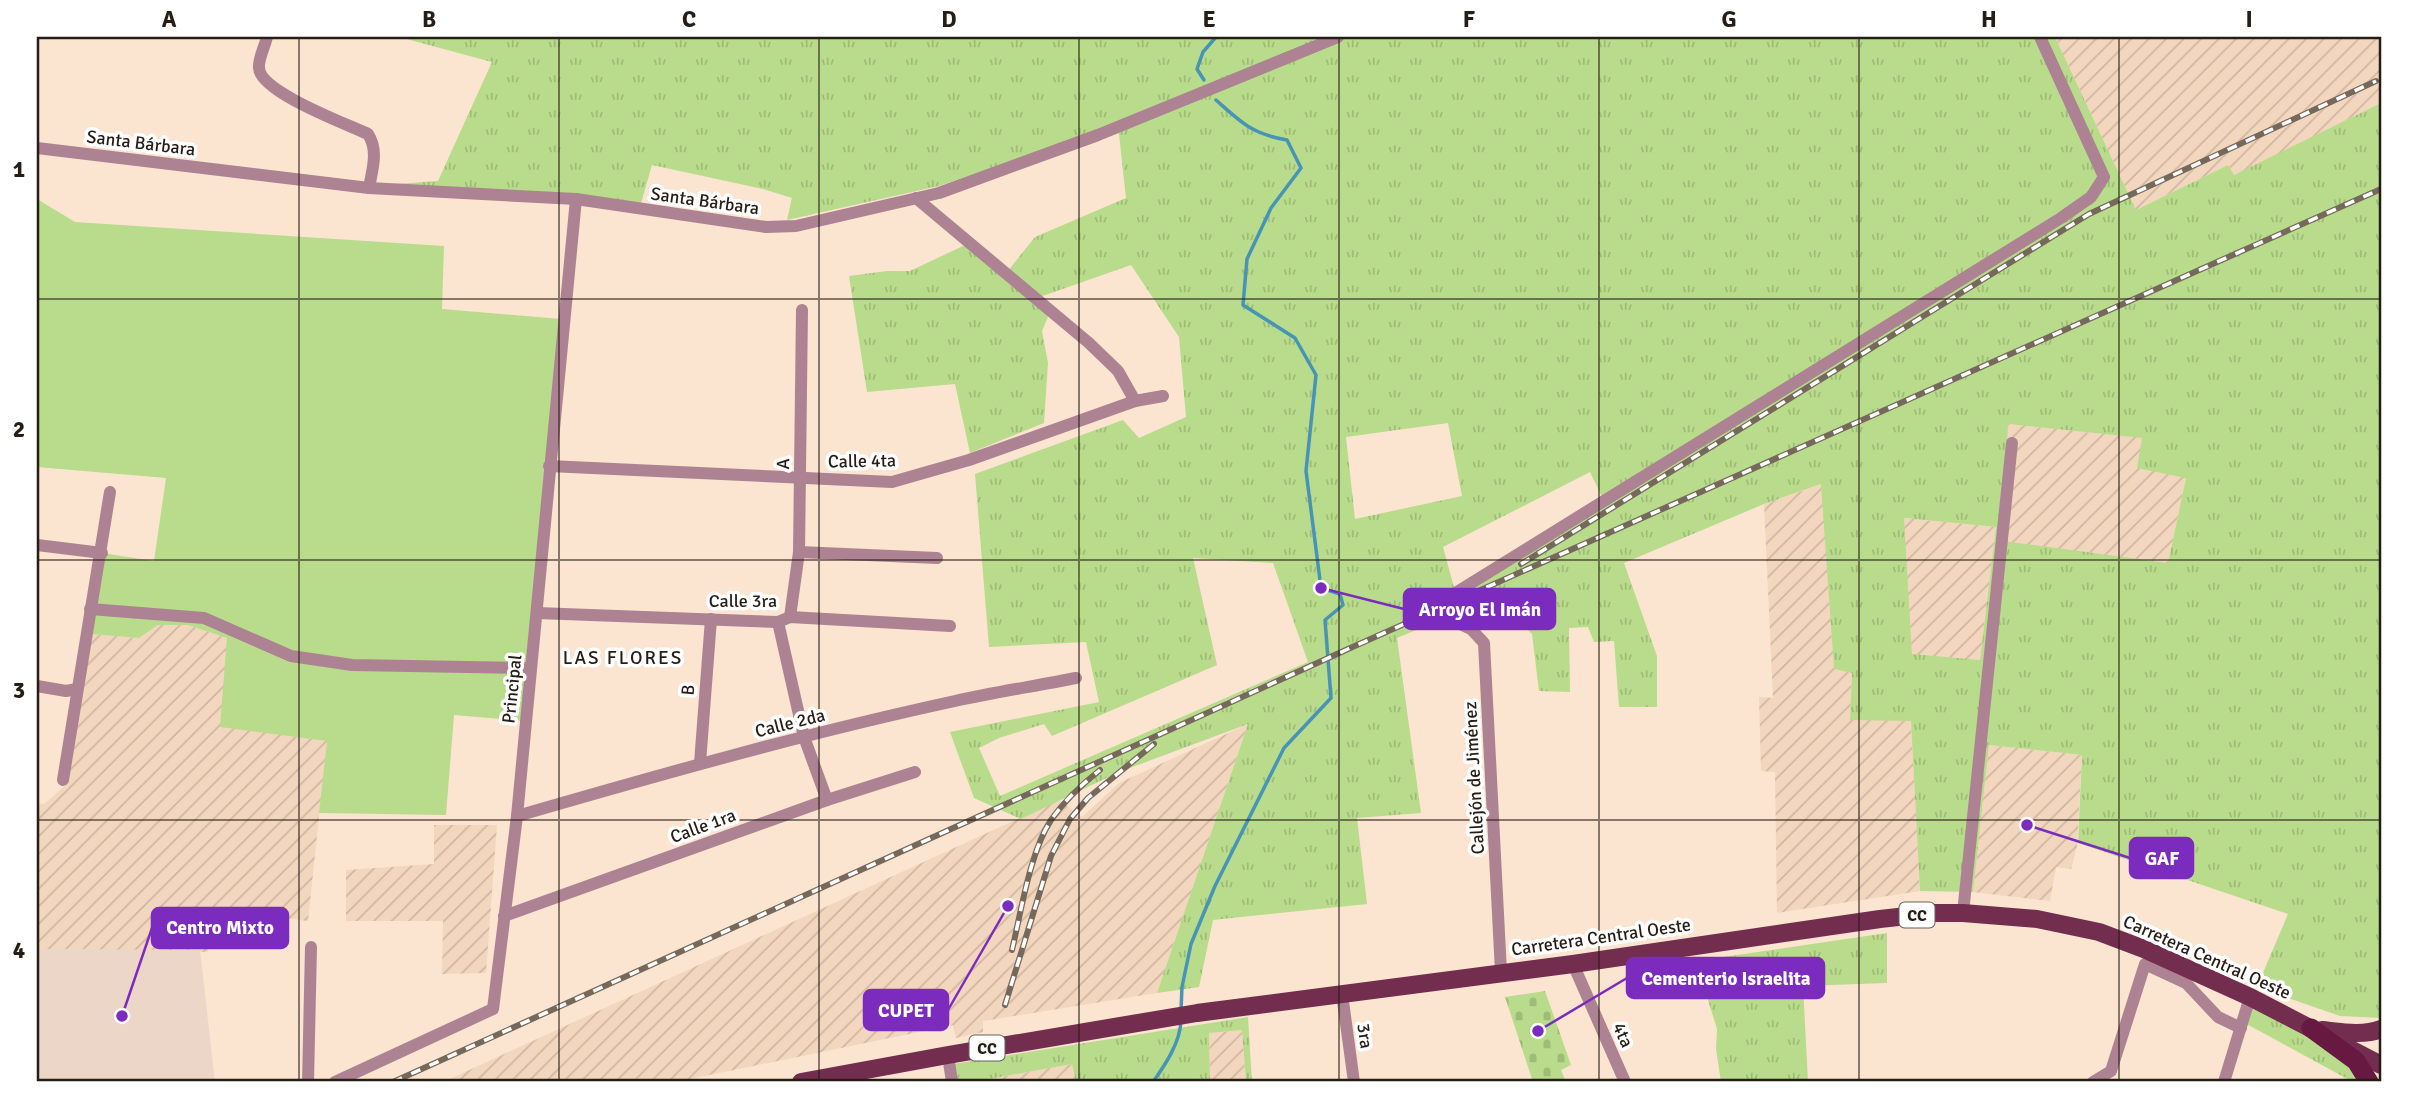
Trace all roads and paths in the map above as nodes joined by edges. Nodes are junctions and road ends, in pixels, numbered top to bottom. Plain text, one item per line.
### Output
1 (267, 37) edge
2 (1338, 37) edge
3 (2040, 37) edge
4 (37, 149) edge
5 (369, 188) junction
6 (916, 198) junction
7 (576, 200) junction
8 (802, 310) dead end
9 (1163, 396) dead end
10 (1135, 401) junction
11 (2012, 443) dead end
12 (549, 466) junction
13 (800, 479) junction
14 (110, 492) dead end
15 (37, 545) edge
16 (799, 552) junction
17 (102, 554) junction
18 (937, 558) dead end
19 (90, 609) junction
20 (537, 613) junction
21 (711, 619) junction
22 (784, 620) junction
23 (950, 626) dead end
24 (531, 668) junction
25 (1076, 678) dead end
26 (37, 686) edge
27 (77, 689) junction
28 (804, 737) junction
29 (700, 763) junction
30 (915, 772) dead end
31 (63, 780) dead end
32 (827, 800) junction
33 (517, 816) junction
34 (1963, 912) junction
35 (504, 916) junction
36 (311, 947) dead end
37 (1573, 964) junction
38 (1501, 972) junction
39 (1342, 994) junction
40 (2250, 997) junction
41 (2241, 1028) junction
42 (2311, 1028) junction
43 (2381, 1029) edge
44 (948, 1055) junction
45 (2381, 1065) edge
46 (308, 1082) edge
47 (335, 1082) edge
48 (802, 1082) edge
49 (952, 1082) edge
50 (1354, 1082) edge
51 (1625, 1082) edge
52 (2093, 1082) edge
53 (2224, 1082) edge
54 (2369, 1082) edge

1 - 5 street
2 - 6 street, Santa Bárbara
3 - 38 street, Callejón de Jiménez
4 - 5 street, Santa Bárbara
5 - 7 street, Santa Bárbara
6 - 7 street, Santa Bárbara
6 - 10 street
7 - 12 street, Principal
8 - 13 street, A
9 - 10 street, Calle 4ta
10 - 13 street, Calle 4ta
11 - 34 street
12 - 13 street, Calle 4ta
12 - 20 street, Principal
13 - 16 street, A
14 - 17 street
15 - 17 street
16 - 18 street
16 - 22 street, A
17 - 19 street
19 - 24 street
19 - 27 street
20 - 21 street, Calle 3ra
20 - 24 street, Principal
21 - 22 street, Calle 3ra
21 - 29 street, B
22 - 23 street, Calle 3ra
22 - 28 street, A
24 - 33 street, Principal
25 - 28 street, Calle 2da
26 - 27 street
27 - 31 street
28 - 29 street, Calle 2da
28 - 32 street, A
29 - 33 street, Calle 2da
30 - 32 street, Calle 1ra
32 - 35 street, Calle 1ra
33 - 35 street, Principal
34 - 37 main road, Carretera Central Oeste / CC
34 - 40 main road, Carretera Central Oeste / CC
35 - 47 street, Principal
36 - 46 street
37 - 38 main road, Carretera Central Oeste / CC
37 - 51 street, 4ta
38 - 39 main road, Carretera Central Oeste / CC
39 - 44 main road, Carretera Central Oeste / CC
39 - 50 street, 3ra
40 - 41 street
40 - 42 main road, Carretera Central Oeste / CC
41 - 52 street
41 - 53 street
42 - 43 main road
42 - 45 main road, Carretera Central Oeste / CC
42 - 54 highway
44 - 48 main road, Carretera Central Oeste / CC
44 - 49 street

